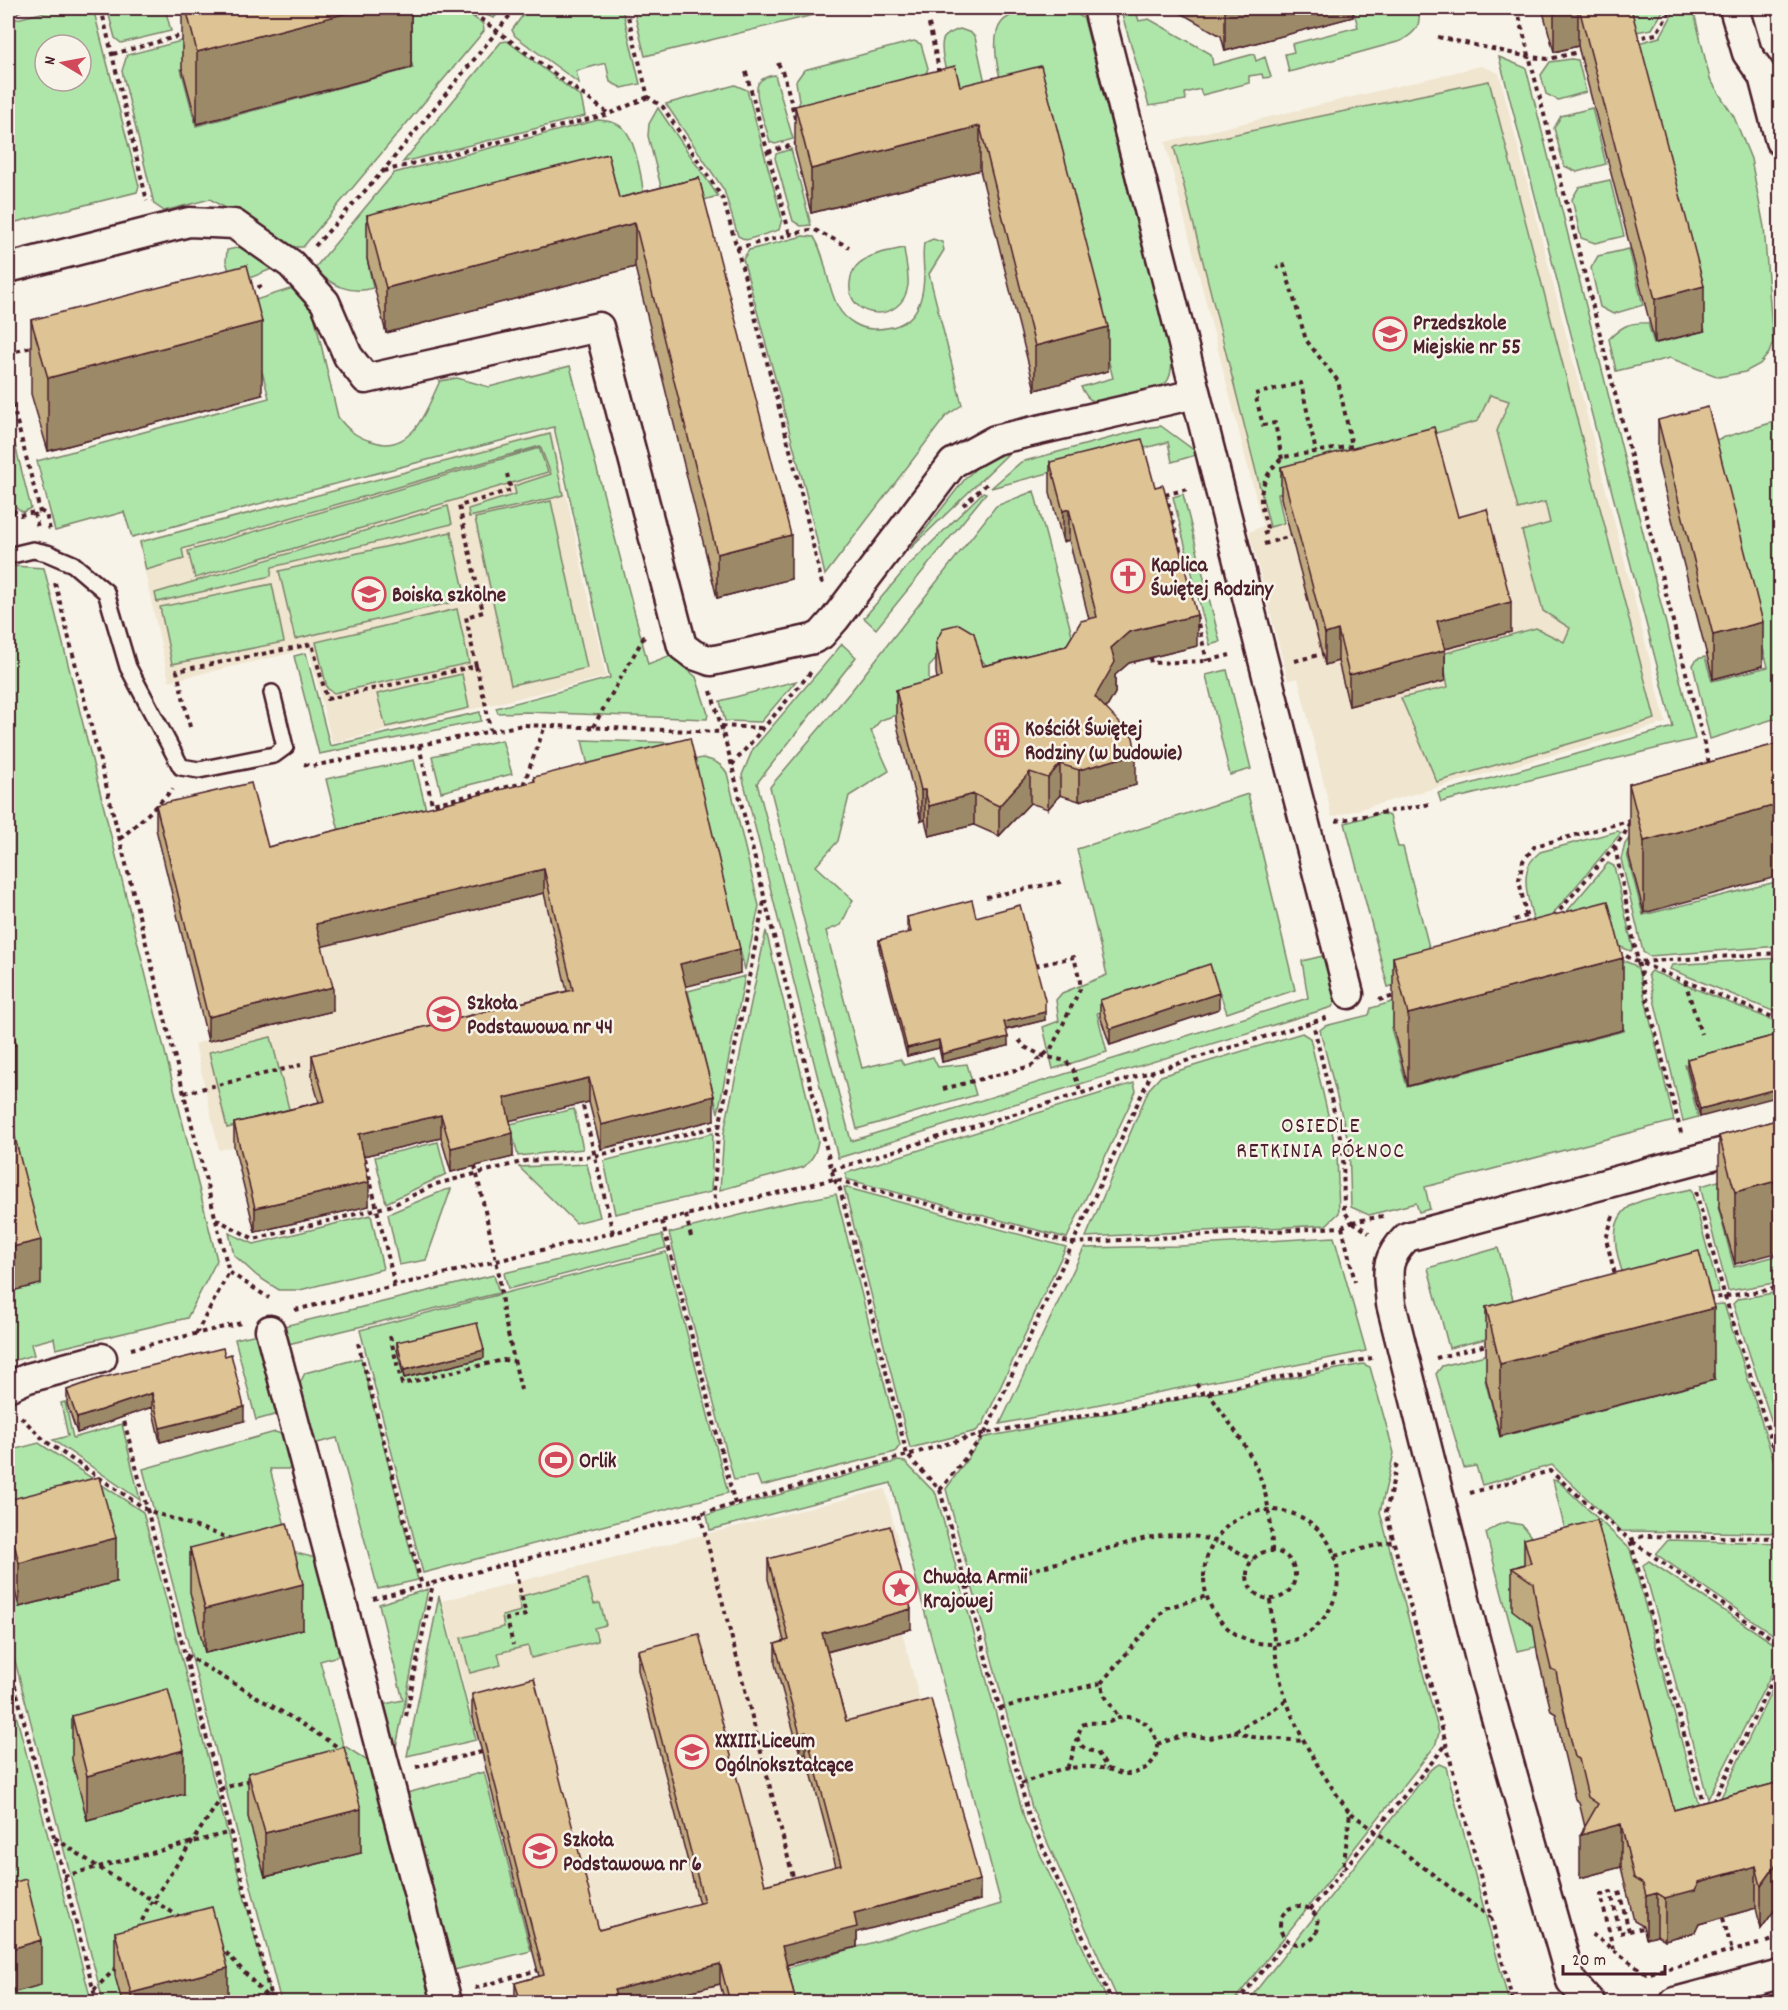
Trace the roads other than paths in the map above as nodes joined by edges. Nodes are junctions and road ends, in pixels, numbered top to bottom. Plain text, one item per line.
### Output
1 (1098, 8) edge
2 (1735, 12) dead end
3 (1780, 141) edge
4 (8, 268) edge
5 (1195, 394) junction
6 (8, 556) edge
7 (272, 693) dead end
8 (1341, 1004) road end
9 (1780, 1137) edge
10 (269, 1321) road end
11 (102, 1359) road end
12 (11, 1399) edge
13 (1780, 1974) edge
14 (446, 1999) edge
15 (1590, 2002) edge
16 (1675, 2002) edge

1 - 5 street
2 - 3 street
4 - 5 street
5 - 8 street
6 - 7 lane
9 - 15 street
10 - 14 street
11 - 12 street
13 - 16 street

